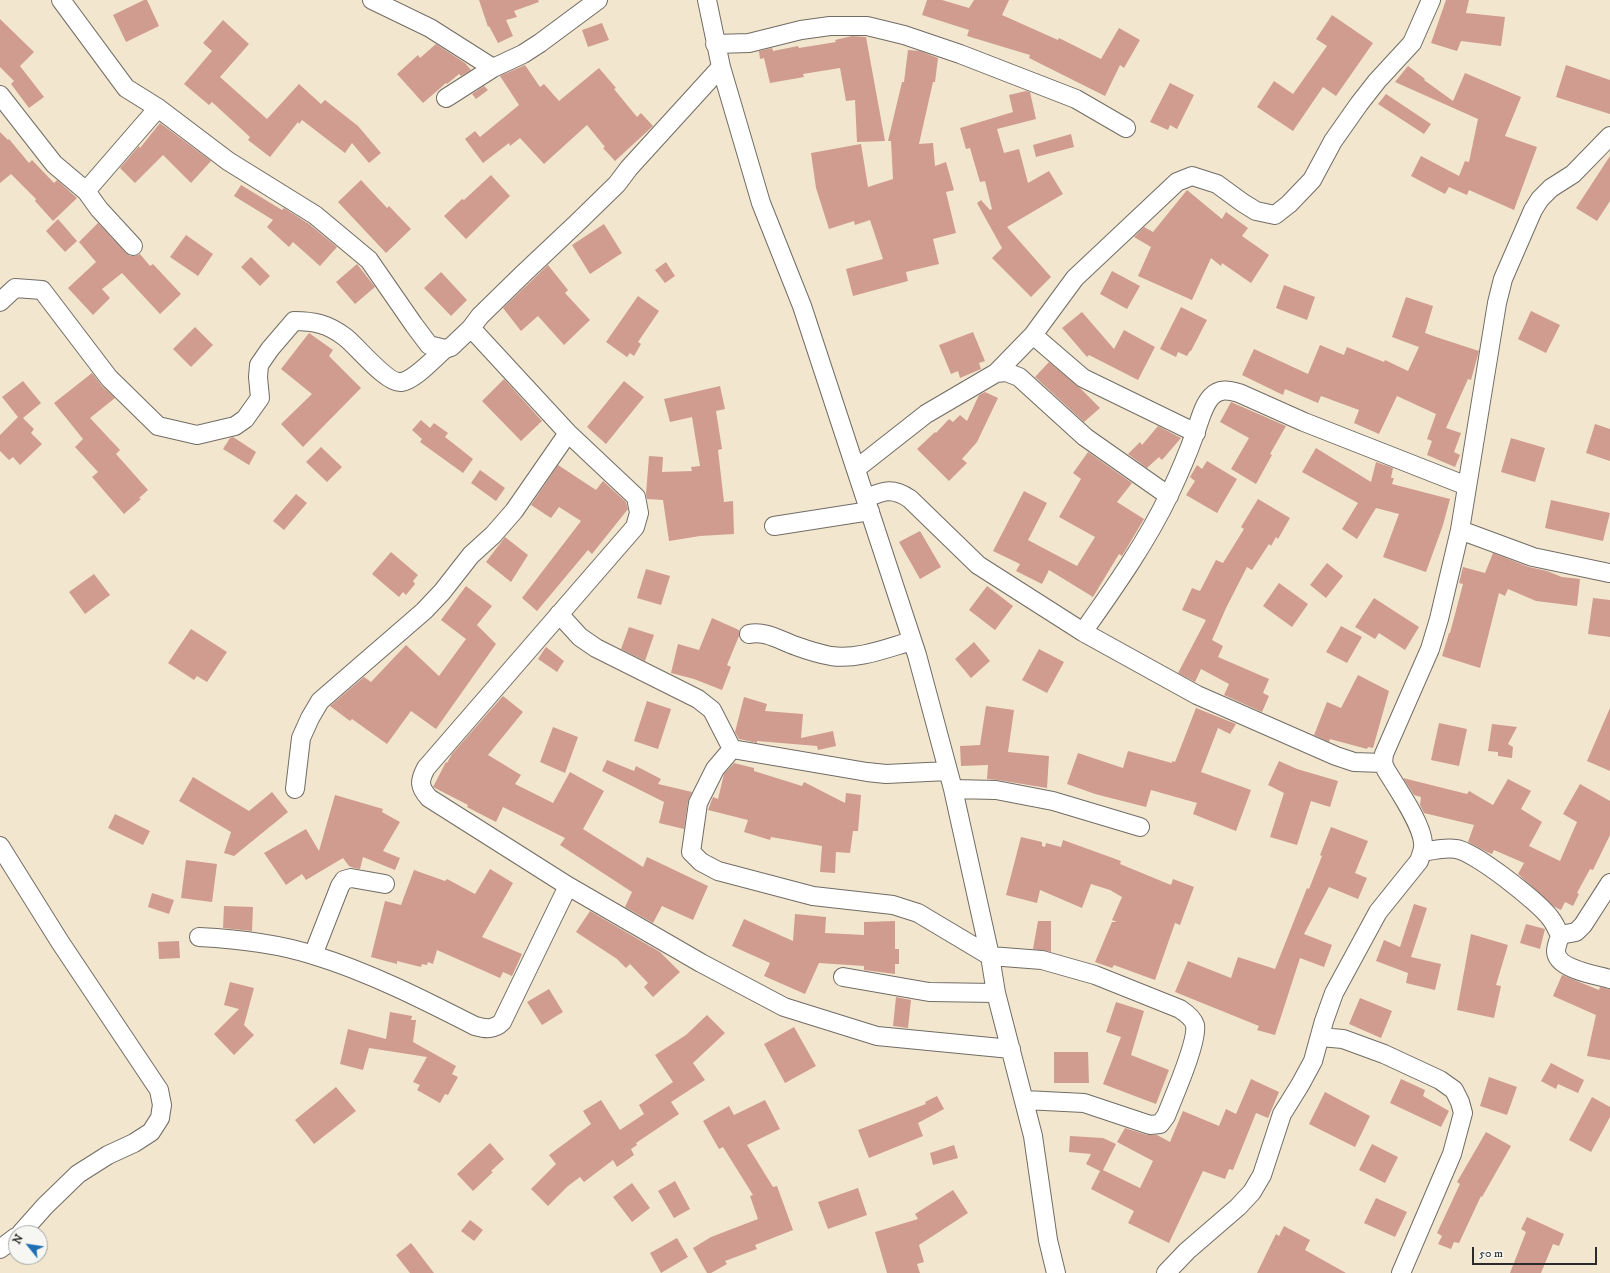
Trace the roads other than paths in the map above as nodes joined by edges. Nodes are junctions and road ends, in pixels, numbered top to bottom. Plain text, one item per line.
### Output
1 (61, 0) edge
2 (372, 0) edge
3 (598, 0) edge
4 (707, 0) edge
5 (1431, 0) edge
6 (715, 44) junction
7 (721, 67) junction
8 (493, 68) junction
9 (0, 95) edge
10 (446, 98) dead end
11 (158, 108) junction
12 (1126, 128) dead end
13 (1610, 136) edge
14 (86, 191) junction
15 (133, 246) dead end
16 (0, 302) edge
17 (471, 328) junction
18 (1033, 335) junction
19 (445, 349) junction
20 (996, 373) junction
21 (1196, 433) junction
22 (568, 434) junction
23 (856, 469) junction
24 (1467, 486) junction
25 (1169, 496) junction
26 (868, 504) junction
27 (774, 526) dead end
28 (1460, 530) junction
29 (1610, 573) edge
30 (559, 614) junction
31 (1083, 632) junction
32 (749, 634) dead end
33 (912, 641) junction
34 (732, 749) junction
35 (1383, 763) junction
36 (948, 771) junction
37 (295, 789) dead end
38 (953, 789) junction
39 (1140, 827) dead end
40 (0, 846) edge
41 (1423, 852) junction
42 (1610, 883) edge
43 (385, 884) dead end
44 (568, 886) junction
45 (1560, 935) junction
46 (199, 937) dead end
47 (313, 955) junction
48 (990, 956) junction
49 (843, 978) dead end
50 (1610, 979) edge
51 (996, 993) junction
52 (1320, 1037) junction
53 (1011, 1049) junction
54 (1025, 1100) junction
55 (28, 1225) edge
56 (1407, 1271) edge
57 (1056, 1273) edge
58 (1166, 1273) edge

1 - 11 street
2 - 8 street
3 - 8 street
4 - 6 street
5 - 18 street
6 - 7 street
6 - 12 street
7 - 17 street
7 - 23 street
8 - 10 street
9 - 14 street
11 - 14 street
11 - 19 street
13 - 24 street
14 - 15 street
16 - 19 street
17 - 19 street
17 - 22 street
18 - 20 street
18 - 21 street
20 - 23 street
20 - 25 street
21 - 24 street
21 - 25 street
22 - 30 street
22 - 37 street
23 - 26 street
24 - 28 street
25 - 31 street
26 - 27 street
26 - 31 street
26 - 33 street
28 - 29 street
28 - 35 street
30 - 34 street
30 - 44 street
31 - 35 street
32 - 33 street
33 - 36 street
34 - 36 street
34 - 48 street
35 - 41 street
36 - 38 street
38 - 39 street
38 - 48 street
40 - 55 street
41 - 45 street
41 - 52 street
42 - 45 street
43 - 47 street
44 - 47 street
44 - 53 street
45 - 50 street
46 - 47 street
48 - 51 street
48 - 54 street
49 - 51 street
51 - 53 street
52 - 56 street
52 - 58 street
53 - 54 street
54 - 57 street

